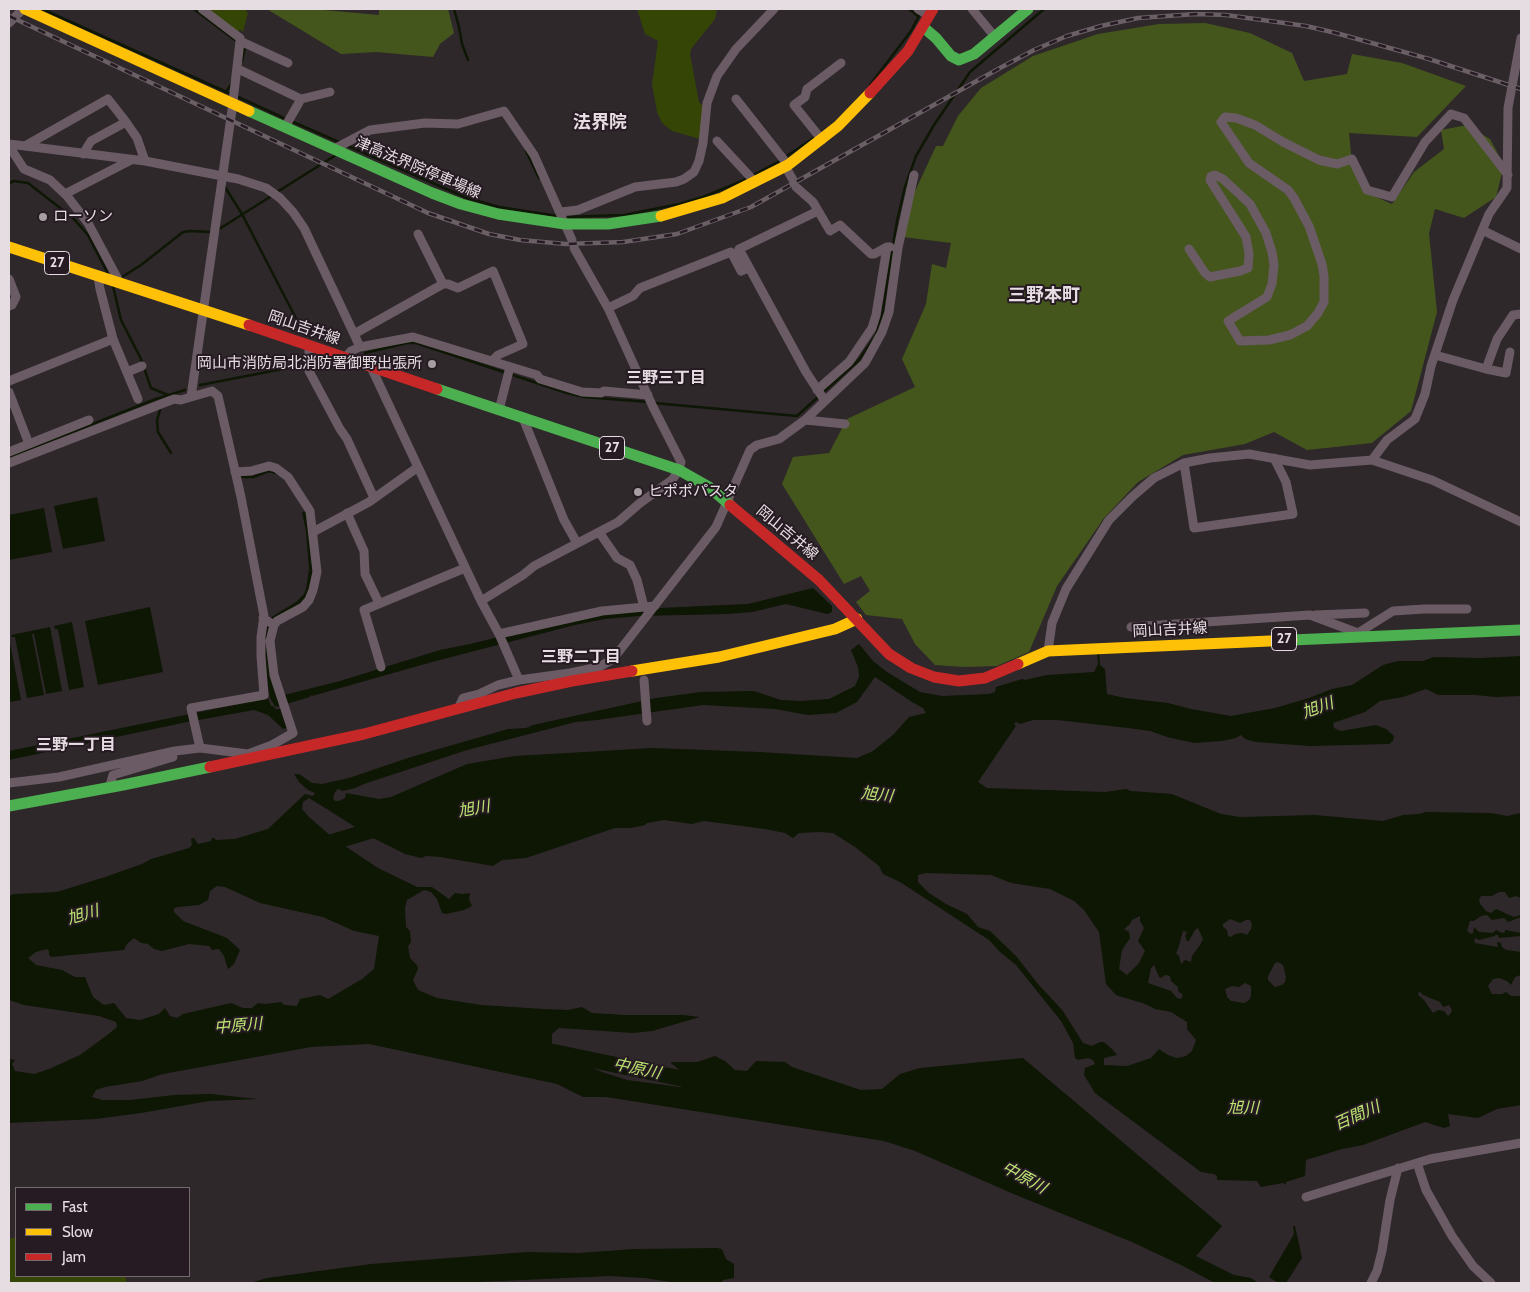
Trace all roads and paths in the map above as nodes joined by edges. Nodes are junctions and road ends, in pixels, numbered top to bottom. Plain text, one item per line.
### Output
1 (24, 9) edge
2 (202, 9) edge
3 (774, 9) edge
4 (972, 9) edge
5 (1028, 9) edge
6 (924, 11) edge
7 (9, 23) edge
8 (923, 27) junction
9 (995, 37) junction
10 (1521, 38) edge
11 (240, 41) junction
12 (288, 63) dead end
13 (840, 63) dead end
14 (238, 69) junction
15 (330, 92) dead end
16 (234, 98) junction
17 (301, 99) junction
18 (736, 99) dead end
19 (126, 122) junction
20 (288, 123) junction
21 (819, 136) junction
22 (717, 141) dead end
23 (9, 145) edge
24 (25, 146) junction
25 (340, 148) junction
26 (84, 154) junction
27 (132, 160) junction
28 (145, 161) junction
29 (785, 162) junction
30 (914, 175) dead end
31 (1508, 175) junction
32 (222, 176) junction
33 (752, 179) junction
34 (65, 194) junction
35 (818, 211) junction
36 (563, 217) junction
37 (1482, 230) junction
38 (418, 234) dead end
39 (9, 247) edge
40 (892, 248) junction
41 (1189, 249) dead end
42 (1521, 249) edge
43 (748, 268) junction
44 (9, 278) edge
45 (102, 278) junction
46 (118, 281) junction
47 (443, 284) junction
48 (9, 306) edge
49 (608, 308) junction
50 (204, 310) junction
51 (1521, 314) edge
52 (354, 334) junction
53 (113, 339) junction
54 (309, 346) junction
55 (360, 347) junction
56 (865, 351) junction
57 (1510, 352) dead end
58 (1435, 355) junction
59 (346, 358) junction
60 (492, 361) junction
61 (142, 366) dead end
62 (371, 367) junction
63 (1486, 369) junction
64 (127, 372) junction
65 (509, 372) junction
66 (9, 381) edge
67 (9, 392) edge
68 (821, 395) junction
69 (191, 397) junction
70 (138, 399) dead end
71 (650, 400) junction
72 (499, 410) junction
73 (523, 418) junction
74 (89, 420) dead end
75 (805, 420) junction
76 (845, 424) dead end
77 (29, 444) junction
78 (9, 452) edge
79 (1274, 458) junction
80 (1372, 460) junction
81 (9, 463) edge
82 (1184, 463) junction
83 (418, 467) junction
84 (679, 470) junction
85 (235, 472) junction
86 (374, 498) junction
87 (727, 502) junction
88 (347, 514) junction
89 (1521, 522) edge
90 (312, 532) junction
91 (599, 532) junction
92 (577, 543) junction
93 (465, 568) junction
94 (481, 600) junction
95 (379, 604) junction
96 (655, 606) junction
97 (644, 607) junction
98 (1467, 609) dead end
99 (1365, 613) dead end
100 (1310, 615) junction
101 (264, 618) junction
102 (857, 619) junction
103 (274, 625) junction
104 (1131, 627) dead end
105 (1521, 630) edge
106 (1358, 634) junction
107 (500, 635) junction
108 (1048, 652) junction
109 (381, 667) dead end
110 (642, 676) junction
111 (571, 677) junction
112 (519, 680) junction
113 (458, 709) junction
114 (647, 721) dead end
115 (200, 748) junction
116 (248, 756) junction
117 (9, 783) edge
118 (109, 788) junction
119 (9, 800) edge
120 (32, 802) junction
121 (9, 806) edge
122 (1521, 1143) edge
123 (1417, 1163) junction
124 (1398, 1168) junction
125 (1306, 1197) dead end
126 (1371, 1283) edge
127 (1491, 1283) edge

1 - 7 street
1 - 16 main road, 津高法界院停車場線
2 - 11 street
3 - 36 street
4 - 9 street
5 - 9 main road
6 - 8 main road, 津高法界院停車場線
8 - 9 main road
8 - 21 main road, 津高法界院停車場線
10 - 31 street
11 - 12 street
11 - 14 street
13 - 21 street
14 - 16 street
14 - 17 street
15 - 17 street
16 - 20 main road, 津高法界院停車場線
16 - 32 street
17 - 20 street
18 - 29 street
19 - 24 street
19 - 26 street
19 - 28 street
20 - 25 main road, 津高法界院停車場線
21 - 29 main road, 津高法界院停車場線
22 - 33 street
23 - 24 street
23 - 34 street
24 - 26 street
25 - 36 main road, 津高法界院停車場線
25 - 36 street
26 - 27 street
27 - 28 street
27 - 34 street
28 - 32 street
29 - 33 main road, 津高法界院停車場線
29 - 35 street
30 - 40 street
31 - 37 street
31 - 41 street
32 - 50 street
32 - 52 street
33 - 36 main road, 津高法界院停車場線
34 - 46 street
35 - 40 street
35 - 43 street
36 - 49 street
37 - 42 street
37 - 58 street
38 - 47 street
39 - 45 main road, 岡山吉井線 / 27
40 - 56 street
43 - 49 street
43 - 68 street
44 - 48 street
45 - 46 main road, 岡山吉井線 / 27
45 - 53 street
46 - 50 main road, 岡山吉井線 / 27
47 - 52 street
47 - 60 street
49 - 71 street
50 - 54 main road, 岡山吉井線 / 27
50 - 69 street
51 - 63 street
52 - 55 street
53 - 64 street
53 - 66 street
54 - 59 main road, 岡山吉井線 / 27
54 - 86 street
55 - 59 street
55 - 60 street
56 - 68 street
56 - 68 street
57 - 63 street
58 - 63 street
58 - 80 street
59 - 62 main road, 岡山吉井線 / 27
60 - 65 street
61 - 64 street
62 - 72 main road, 岡山吉井線 / 27
62 - 83 street
64 - 70 street
65 - 71 street
65 - 72 street
67 - 77 street
68 - 75 street
69 - 81 street
69 - 85 street
71 - 84 street
72 - 73 main road, 岡山吉井線 / 27
73 - 84 main road, 岡山吉井線 / 27
73 - 92 street
74 - 77 street
75 - 76 street
75 - 87 street
77 - 78 street
79 - 80 street
79 - 82 street
79 - 82 street
80 - 89 street
82 - 108 street
83 - 86 street
83 - 93 street
84 - 87 main road, 岡山吉井線 / 27
84 - 91 street
85 - 90 street
85 - 101 street
86 - 88 street
87 - 96 street
87 - 102 main road, 岡山吉井線 / 27
88 - 90 street
88 - 95 street
90 - 103 street
91 - 92 street
91 - 97 street
92 - 94 street
93 - 94 street
93 - 95 street
94 - 107 street
95 - 109 street
96 - 97 street
96 - 111 street
97 - 107 street
98 - 106 street
99 - 100 street
100 - 104 street
100 - 106 street
101 - 103 street
101 - 115 street
102 - 108 main road, 岡山吉井線 / 27
102 - 110 main road
103 - 116 street
105 - 106 main road, 岡山吉井線 / 27
106 - 108 main road, 岡山吉井線 / 27
107 - 112 street
110 - 111 main road
110 - 114 street
111 - 112 street
111 - 113 main road
112 - 113 street
113 - 116 main road
115 - 116 street
115 - 117 street
115 - 118 street
116 - 118 main road
118 - 120 main road
119 - 120 street
120 - 121 main road
122 - 123 street
123 - 124 street
123 - 127 street
124 - 125 street
124 - 126 street

